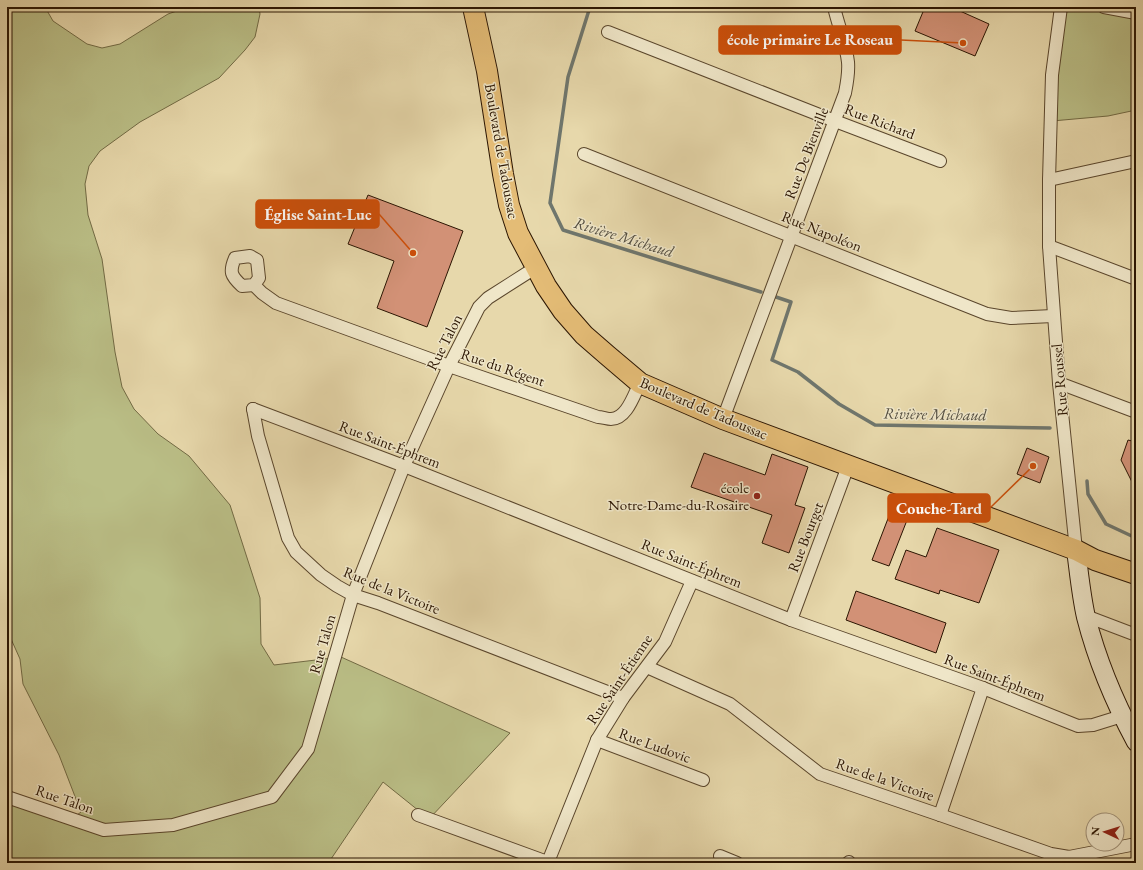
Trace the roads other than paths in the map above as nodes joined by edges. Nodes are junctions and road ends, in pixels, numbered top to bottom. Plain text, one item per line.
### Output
1 (473, 7) edge
2 (834, 7) edge
3 (1061, 7) edge
4 (1104, 7) edge
5 (1136, 13) edge
6 (608, 32) dead end
7 (835, 121) junction
8 (584, 154) dead end
9 (940, 160) dead end
10 (1136, 161) edge
11 (1049, 180) junction
12 (792, 236) junction
13 (1049, 246) junction
14 (535, 268) junction
15 (1136, 279) edge
16 (254, 285) dead end
17 (1053, 316) junction
18 (449, 366) junction
19 (640, 383) junction
20 (1059, 384) junction
21 (253, 409) joint
22 (1136, 412) edge
23 (723, 419) junction
24 (404, 466) junction
25 (848, 466) junction
26 (1076, 550) junction
27 (1136, 560) edge
28 (1136, 574) edge
29 (692, 580) junction
30 (353, 595) junction
31 (1086, 616) junction
32 (791, 620) junction
33 (1136, 635) edge
34 (647, 667) junction
35 (983, 688) junction
36 (623, 698) junction
37 (1122, 716) junction
38 (597, 740) junction
39 (1136, 742) edge
40 (702, 780) dead end
41 (7, 797) edge
42 (418, 815) dead end
43 (940, 815) junction
44 (1136, 844) edge
45 (720, 856) dead end
46 (549, 863) edge
47 (737, 863) edge

1 - 14 main road, Boulevard de Tadoussac
2 - 7 street, Rue De Bienville
3 - 11 street, Rue Roussel
4 - 5 street
6 - 7 street, Rue Richard
7 - 9 street, Rue Richard
7 - 12 street, Rue De Bienville
8 - 12 street, Rue Napoléon
10 - 11 street
11 - 13 street, Rue Roussel
12 - 17 street, Rue Napoléon
12 - 23 street, Rue De Bienville
13 - 15 street
13 - 17 street, Rue Roussel
14 - 18 street, Rue Talon
14 - 19 main road, Boulevard de Tadoussac
16 - 18 street, Rue du Régent
17 - 20 street, Rue Roussel
18 - 19 street, Rue du Régent
18 - 24 street, Rue Talon
19 - 23 main road, Boulevard de Tadoussac
20 - 22 street
20 - 26 street, Rue Roussel
21 - 24 street, Rue Saint-Éphrem
21 - 30 street, Rue de la Victoire
23 - 25 main road, Boulevard de Tadoussac
24 - 29 street, Rue Saint-Éphrem
24 - 30 street, Rue Talon
25 - 26 main road, Boulevard de Tadoussac
25 - 32 street, Rue Bourget
26 - 27 main road
26 - 28 main road, Boulevard de Tadoussac
26 - 31 street, Rue Roussel
29 - 32 street, Rue Saint-Éphrem
29 - 34 street, Rue Saint-Étienne
30 - 36 street, Rue de la Victoire
30 - 41 street, Rue Talon
31 - 33 street
31 - 37 street, Rue Roussel
32 - 35 street, Rue Saint-Éphrem
34 - 36 street, Rue Saint-Étienne
34 - 43 street, Rue de la Victoire
35 - 37 street, Rue Saint-Éphrem
35 - 43 street
36 - 38 street, Rue Saint-Étienne
37 - 39 street, Rue Roussel
38 - 40 street, Rue Ludovic
38 - 46 street, Rue Saint-Étienne
42 - 46 street
43 - 44 street, Rue de la Victoire
45 - 47 street

